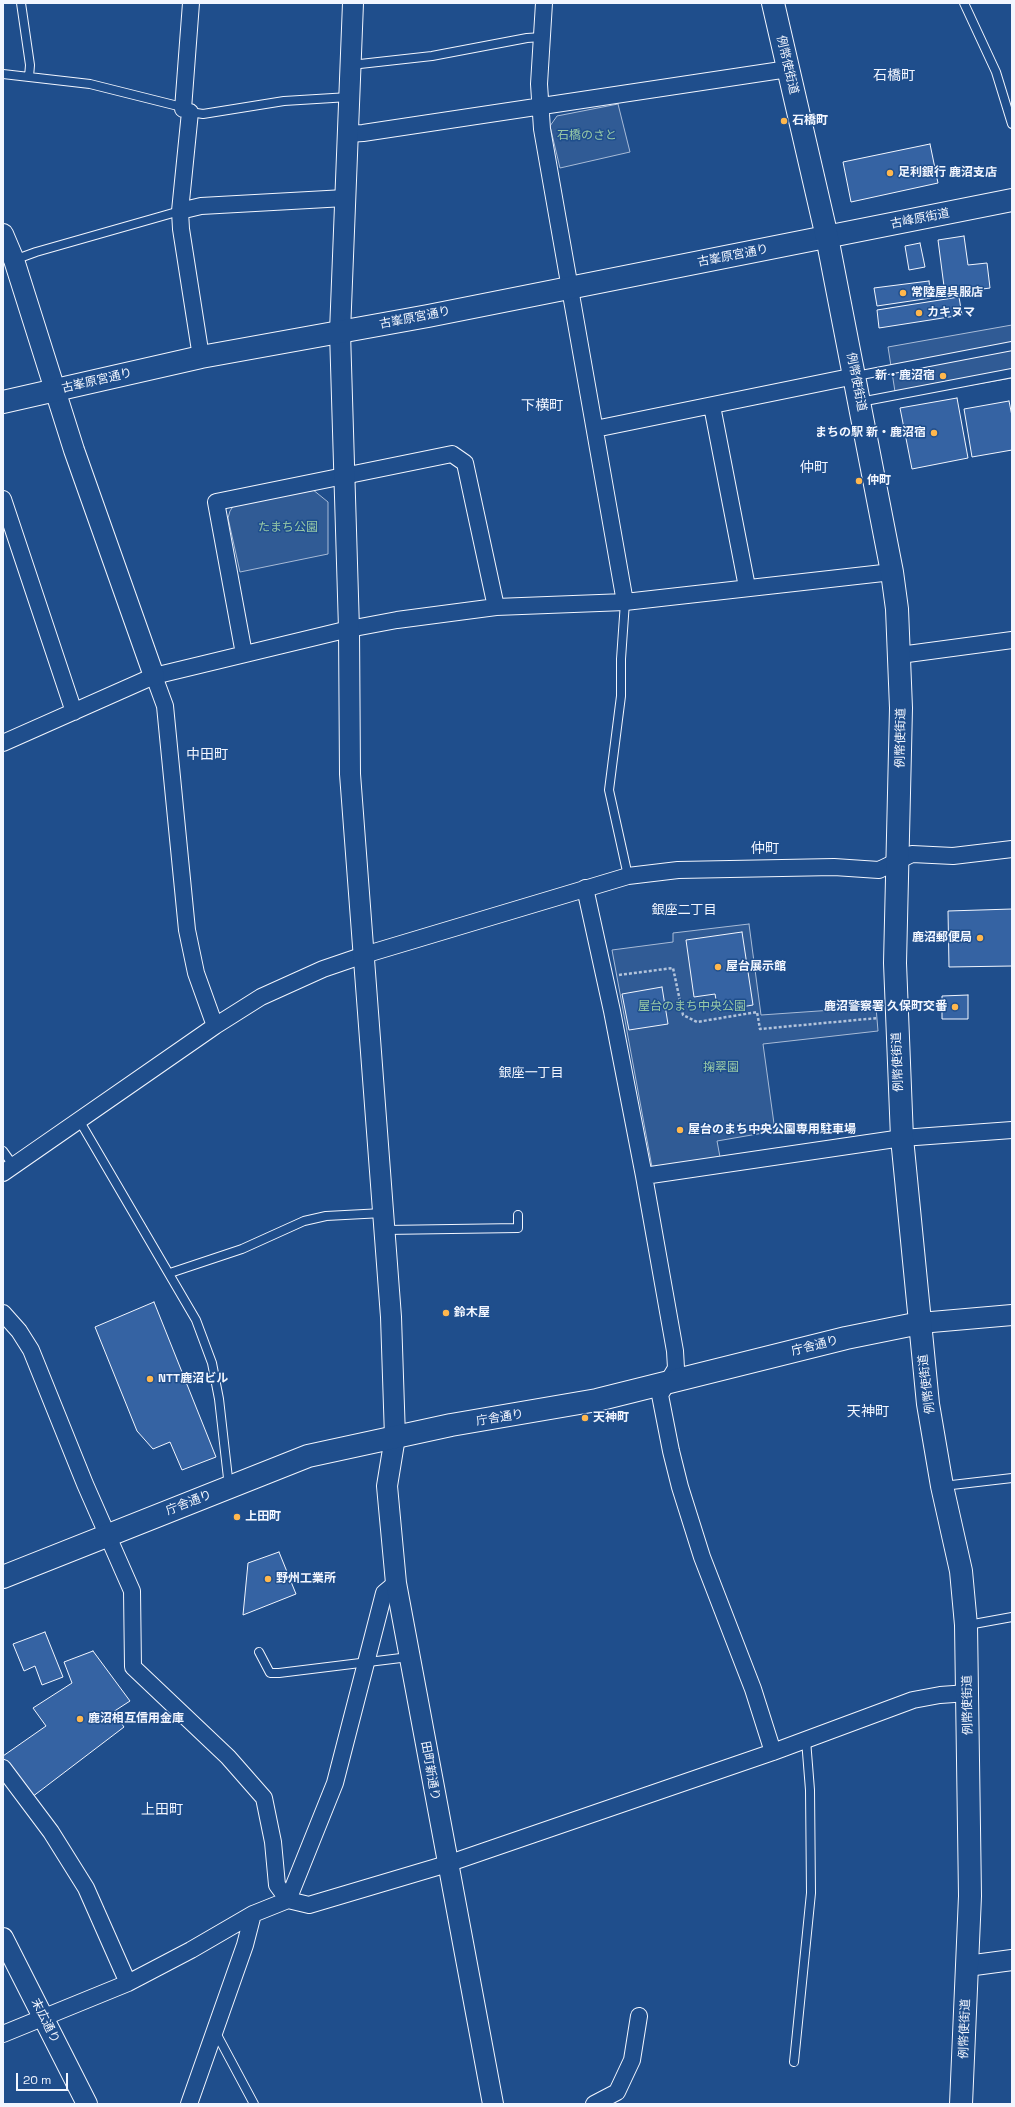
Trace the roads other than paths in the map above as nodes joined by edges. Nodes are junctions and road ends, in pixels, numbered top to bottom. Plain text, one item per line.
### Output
1 (21, 3) edge
2 (191, 3) edge
3 (353, 3) edge
4 (544, 3) edge
5 (773, 3) edge
6 (964, 3) edge
7 (542, 37) junction
8 (350, 65) junction
9 (788, 69) junction
10 (3, 74) edge
11 (29, 77) junction
12 (349, 96) junction
13 (539, 107) junction
14 (187, 111) junction
15 (1012, 124) edge
16 (348, 134) junction
17 (345, 198) junction
18 (1012, 200) edge
19 (180, 211) junction
20 (3, 234) edge
21 (827, 237) junction
22 (9, 262) edge
23 (571, 288) junction
24 (340, 332) junction
25 (1012, 346) edge
26 (201, 357) junction
27 (1012, 373) edge
28 (855, 376) junction
29 (55, 390) junction
30 (3, 402) edge
31 (859, 402) junction
32 (712, 406) junction
33 (595, 429) junction
34 (345, 475) junction
35 (3, 499) edge
36 (892, 572) junction
37 (747, 587) junction
38 (625, 602) junction
39 (496, 607) junction
40 (349, 629) junction
41 (1012, 640) edge
42 (244, 654) junction
43 (900, 655) junction
44 (154, 676) junction
45 (74, 712) junction
46 (3, 742) edge
47 (1012, 849) edge
48 (897, 861) junction
49 (628, 876) junction
50 (585, 888) junction
51 (364, 955) junction
52 (215, 1026) junction
53 (79, 1120) junction
54 (1012, 1130) edge
55 (902, 1138) junction
56 (3, 1151) edge
57 (8, 1169) edge
58 (644, 1176) junction
59 (518, 1215) dead end
60 (384, 1221) junction
61 (170, 1273) junction
62 (3, 1313) edge
63 (1012, 1315) edge
64 (920, 1323) junction
65 (668, 1382) junction
66 (395, 1437) junction
67 (1012, 1478) edge
68 (942, 1486) junction
69 (229, 1487) junction
70 (108, 1535) junction
71 (3, 1576) edge
72 (396, 1583) junction
73 (1012, 1617) edge
74 (966, 1625) junction
75 (259, 1652) dead end
76 (409, 1657) junction
77 (367, 1662) junction
78 (968, 1693) junction
79 (806, 1740) junction
80 (773, 1752) junction
81 (3, 1768) edge
82 (447, 1864) junction
83 (288, 1900) junction
84 (253, 1914) junction
85 (3, 1938) edge
86 (1012, 1960) edge
87 (967, 1966) junction
88 (128, 1982) junction
89 (639, 2016) dead end
90 (44, 2018) junction
91 (215, 2030) junction
92 (3, 2034) edge
93 (794, 2062) dead end
94 (87, 2104) edge
95 (189, 2104) edge
96 (254, 2104) edge
97 (493, 2104) edge
98 (594, 2104) edge
99 (961, 2104) edge

1 - 11 lane
2 - 14 street
3 - 8 street, 田町新通り
4 - 7 street
5 - 9 main road, 例幣使街道
6 - 15 lane
7 - 8 lane
7 - 13 street
8 - 12 street, 田町新通り
9 - 13 street
9 - 21 main road, 例幣使街道
10 - 11 lane
11 - 14 lane
12 - 14 lane
12 - 16 street, 田町新通り
13 - 16 street
13 - 23 street
14 - 19 street
16 - 17 street, 田町新通り
17 - 19 street
17 - 24 street, 田町新通り
18 - 21 main road, 古峰原街道
19 - 22 lane
19 - 26 street
20 - 22 street
21 - 23 main road, 古峯原宮通り
21 - 28 main road, 例幣使街道
22 - 29 street
23 - 24 main road, 古峯原宮通り
23 - 33 street
24 - 26 main road, 古峯原宮通り
24 - 34 street, 田町新通り
25 - 28 lane
26 - 29 main road, 古峯原宮通り
27 - 31 lane
28 - 31 main road, 例幣使街道
28 - 32 street
29 - 30 main road, 古峯原宮通り
29 - 44 street
31 - 36 main road, 例幣使街道
32 - 33 street
32 - 37 street
33 - 38 street
34 - 39 street
34 - 40 street, 田町新通り
34 - 42 street
35 - 45 street
36 - 37 street
36 - 43 main road, 例幣使街道
37 - 38 street
38 - 39 street
38 - 49 lane
39 - 40 street
40 - 42 street
40 - 51 street, 田町新通り
41 - 43 street
42 - 44 street
43 - 48 main road, 例幣使街道
44 - 45 street
44 - 52 street
45 - 46 street
47 - 48 street
48 - 49 street
48 - 55 main road, 例幣使街道
49 - 50 street
50 - 51 street
50 - 58 street
51 - 52 street
51 - 60 street, 田町新通り
52 - 53 street
53 - 57 street
53 - 61 lane
54 - 55 street
55 - 58 street
55 - 64 main road, 例幣使街道
56 - 57 lane
58 - 65 street
59 - 60 lane
60 - 61 lane
60 - 66 street, 田町新通り
61 - 69 lane
62 - 70 street
63 - 64 street, 庁舎通り
64 - 65 main road, 庁舎通り
64 - 68 main road, 例幣使街道
65 - 66 main road, 庁舎通り
65 - 80 street
66 - 69 main road, 庁舎通り
66 - 72 street, 田町新通り
67 - 68 lane
68 - 74 main road, 例幣使街道
69 - 70 main road, 庁舎通り
70 - 71 main road, 庁舎通り
70 - 83 street
72 - 76 street, 田町新通り
72 - 77 street
73 - 74 lane
74 - 78 main road, 例幣使街道
75 - 77 lane
76 - 77 lane
76 - 82 street, 田町新通り
77 - 83 street
78 - 79 street
78 - 87 main road, 例幣使街道
79 - 80 street
79 - 93 lane
80 - 82 street
81 - 88 street
82 - 83 street
82 - 97 street, 田町新通り
83 - 84 street
84 - 88 street
84 - 91 street
85 - 90 street, 末広通り
86 - 87 street
87 - 99 main road, 例幣使街道
88 - 90 street
89 - 98 street
90 - 92 street
90 - 94 street, 末広通り
91 - 95 street
91 - 96 lane

